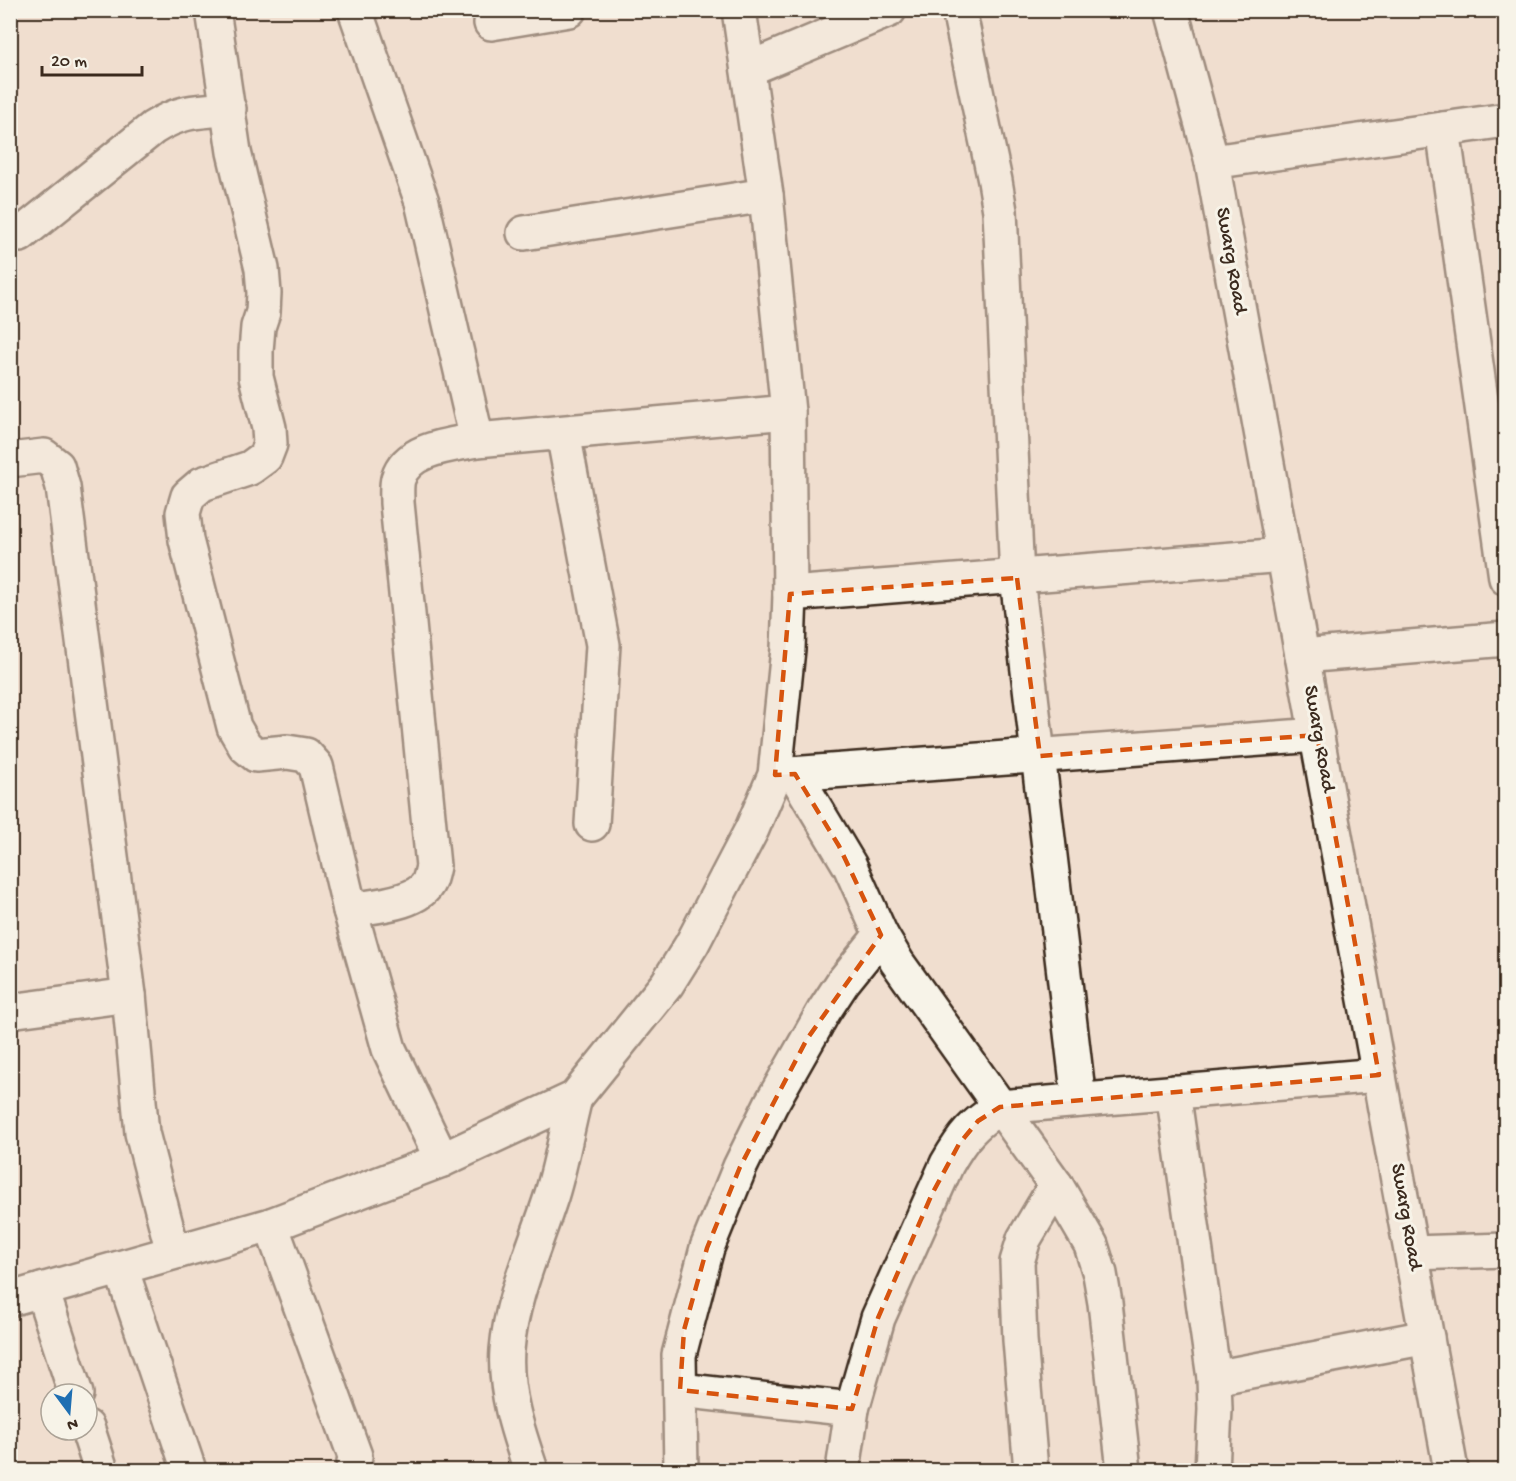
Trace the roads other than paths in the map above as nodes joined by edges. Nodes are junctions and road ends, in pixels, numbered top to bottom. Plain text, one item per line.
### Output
1 (213, 10) edge
2 (355, 10) edge
3 (569, 10) edge
4 (739, 10) edge
5 (958, 10) edge
6 (1174, 12) edge
7 (872, 14) edge
8 (491, 23) dead end
9 (748, 69) junction
10 (229, 109) junction
11 (1506, 120) edge
12 (1443, 129) junction
13 (1212, 162) junction
14 (766, 195) junction
15 (524, 233) dead end
16 (20, 234) dead end
17 (788, 412) junction
18 (563, 433) junction
19 (477, 440) junction
20 (10, 460) edge
21 (1284, 555) junction
22 (1017, 578) junction
23 (1506, 578) edge
24 (790, 594) junction
25 (1506, 639) edge
26 (1302, 656) junction
27 (1317, 735) junction
28 (1040, 756) junction
29 (785, 775) junction
30 (592, 824) dead end
31 (350, 910) junction
32 (881, 935) junction
33 (129, 995) junction
34 (10, 1011) edge
35 (1379, 1075) junction
36 (1173, 1092) junction
37 (575, 1098) junction
38 (1079, 1100) junction
39 (1000, 1107) junction
40 (441, 1160) junction
41 (1056, 1185) junction
42 (271, 1225) junction
43 (1506, 1250) edge
44 (173, 1252) junction
45 (1412, 1253) junction
46 (121, 1268) junction
47 (42, 1290) junction
48 (10, 1299) edge
49 (1427, 1336) junction
50 (1214, 1378) junction
51 (72, 1382) edge
52 (680, 1390) junction
53 (852, 1409) junction
54 (92, 1442) edge
55 (101, 1470) edge
56 (189, 1470) edge
57 (353, 1470) edge
58 (531, 1470) edge
59 (681, 1470) edge
60 (843, 1470) edge
61 (1031, 1470) edge
62 (1124, 1470) edge
63 (1212, 1470) edge
64 (1451, 1470) edge

1 - 10 street
2 - 19 street
3 - 8 street
4 - 9 street
5 - 22 street
6 - 13 street, Swarg Road
7 - 9 street
9 - 14 street
10 - 16 street
10 - 31 street
11 - 12 street
12 - 13 street
12 - 23 street
13 - 21 street, Swarg Road
14 - 15 street
14 - 17 street
17 - 18 street
17 - 24 street
18 - 19 street
18 - 30 street
19 - 31 street
20 - 33 street
21 - 22 street
21 - 26 street, Swarg Road
22 - 24 street
22 - 28 street
24 - 29 street
25 - 26 street
26 - 27 street, Swarg Road
27 - 28 street
27 - 35 street, Swarg Road
28 - 29 street
28 - 38 street
29 - 32 street
29 - 37 street
31 - 40 street
32 - 39 street
32 - 52 street
33 - 34 street
33 - 44 street
35 - 36 street
35 - 45 street, Swarg Road
36 - 38 street
36 - 50 street
37 - 40 street
37 - 58 street
38 - 39 street
39 - 41 street
39 - 53 street
40 - 42 street
41 - 61 street
41 - 62 street
42 - 44 street
42 - 57 street
43 - 45 street
44 - 46 street
45 - 49 street, Swarg Road
46 - 47 street
46 - 56 street
47 - 48 street
47 - 51 street
49 - 50 street
49 - 64 street, Swarg Road
50 - 63 street
52 - 53 street
52 - 59 street
53 - 60 street
54 - 55 street

